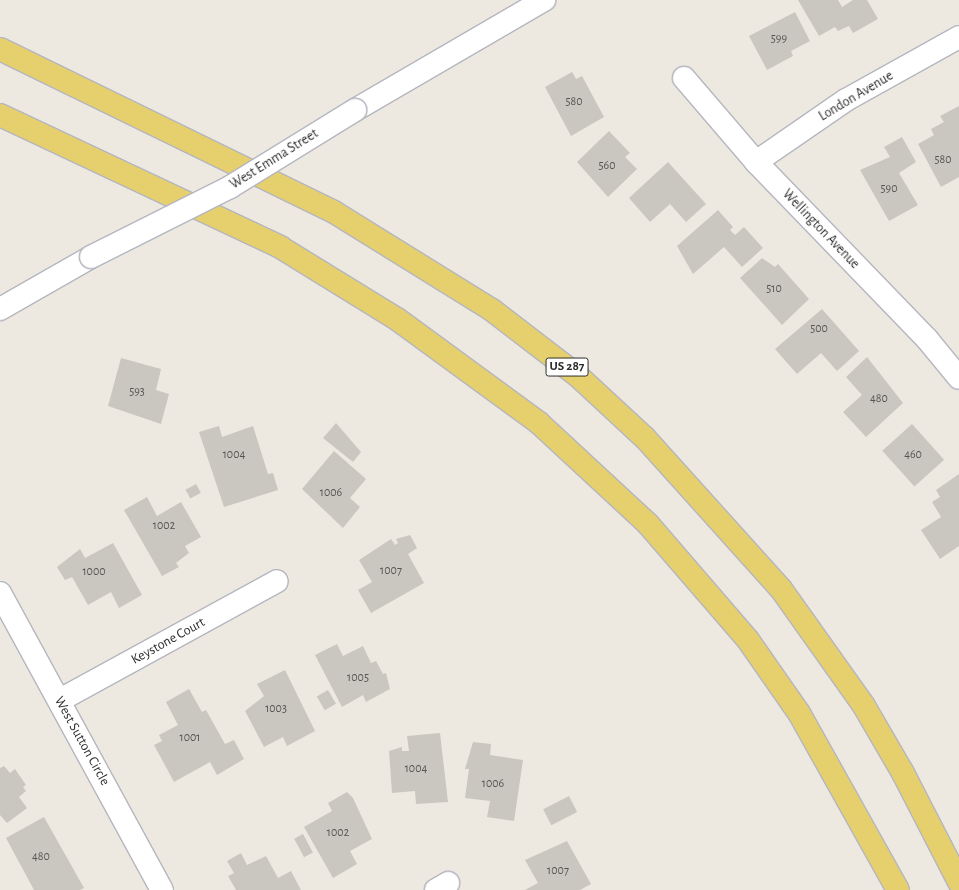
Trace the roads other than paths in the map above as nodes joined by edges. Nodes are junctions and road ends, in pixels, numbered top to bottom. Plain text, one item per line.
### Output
1 (544, 0) edge
2 (959, 37) edge
3 (0, 49) edge
4 (684, 78) dead end
5 (0, 115) edge
6 (756, 162) junction
7 (0, 310) edge
8 (959, 378) edge
9 (276, 581) dead end
10 (0, 593) edge
11 (60, 700) junction
12 (959, 882) edge
13 (162, 890) edge
14 (898, 890) edge

1 - 7 street, West Emma Street, bridge
2 - 6 street, London Avenue
3 - 12 main road, US 287
4 - 6 street, Wellington Avenue
5 - 14 main road
6 - 8 street, Wellington Avenue
9 - 11 street, Keystone Court
10 - 11 street, West Sutton Circle
11 - 13 street, West Sutton Circle

